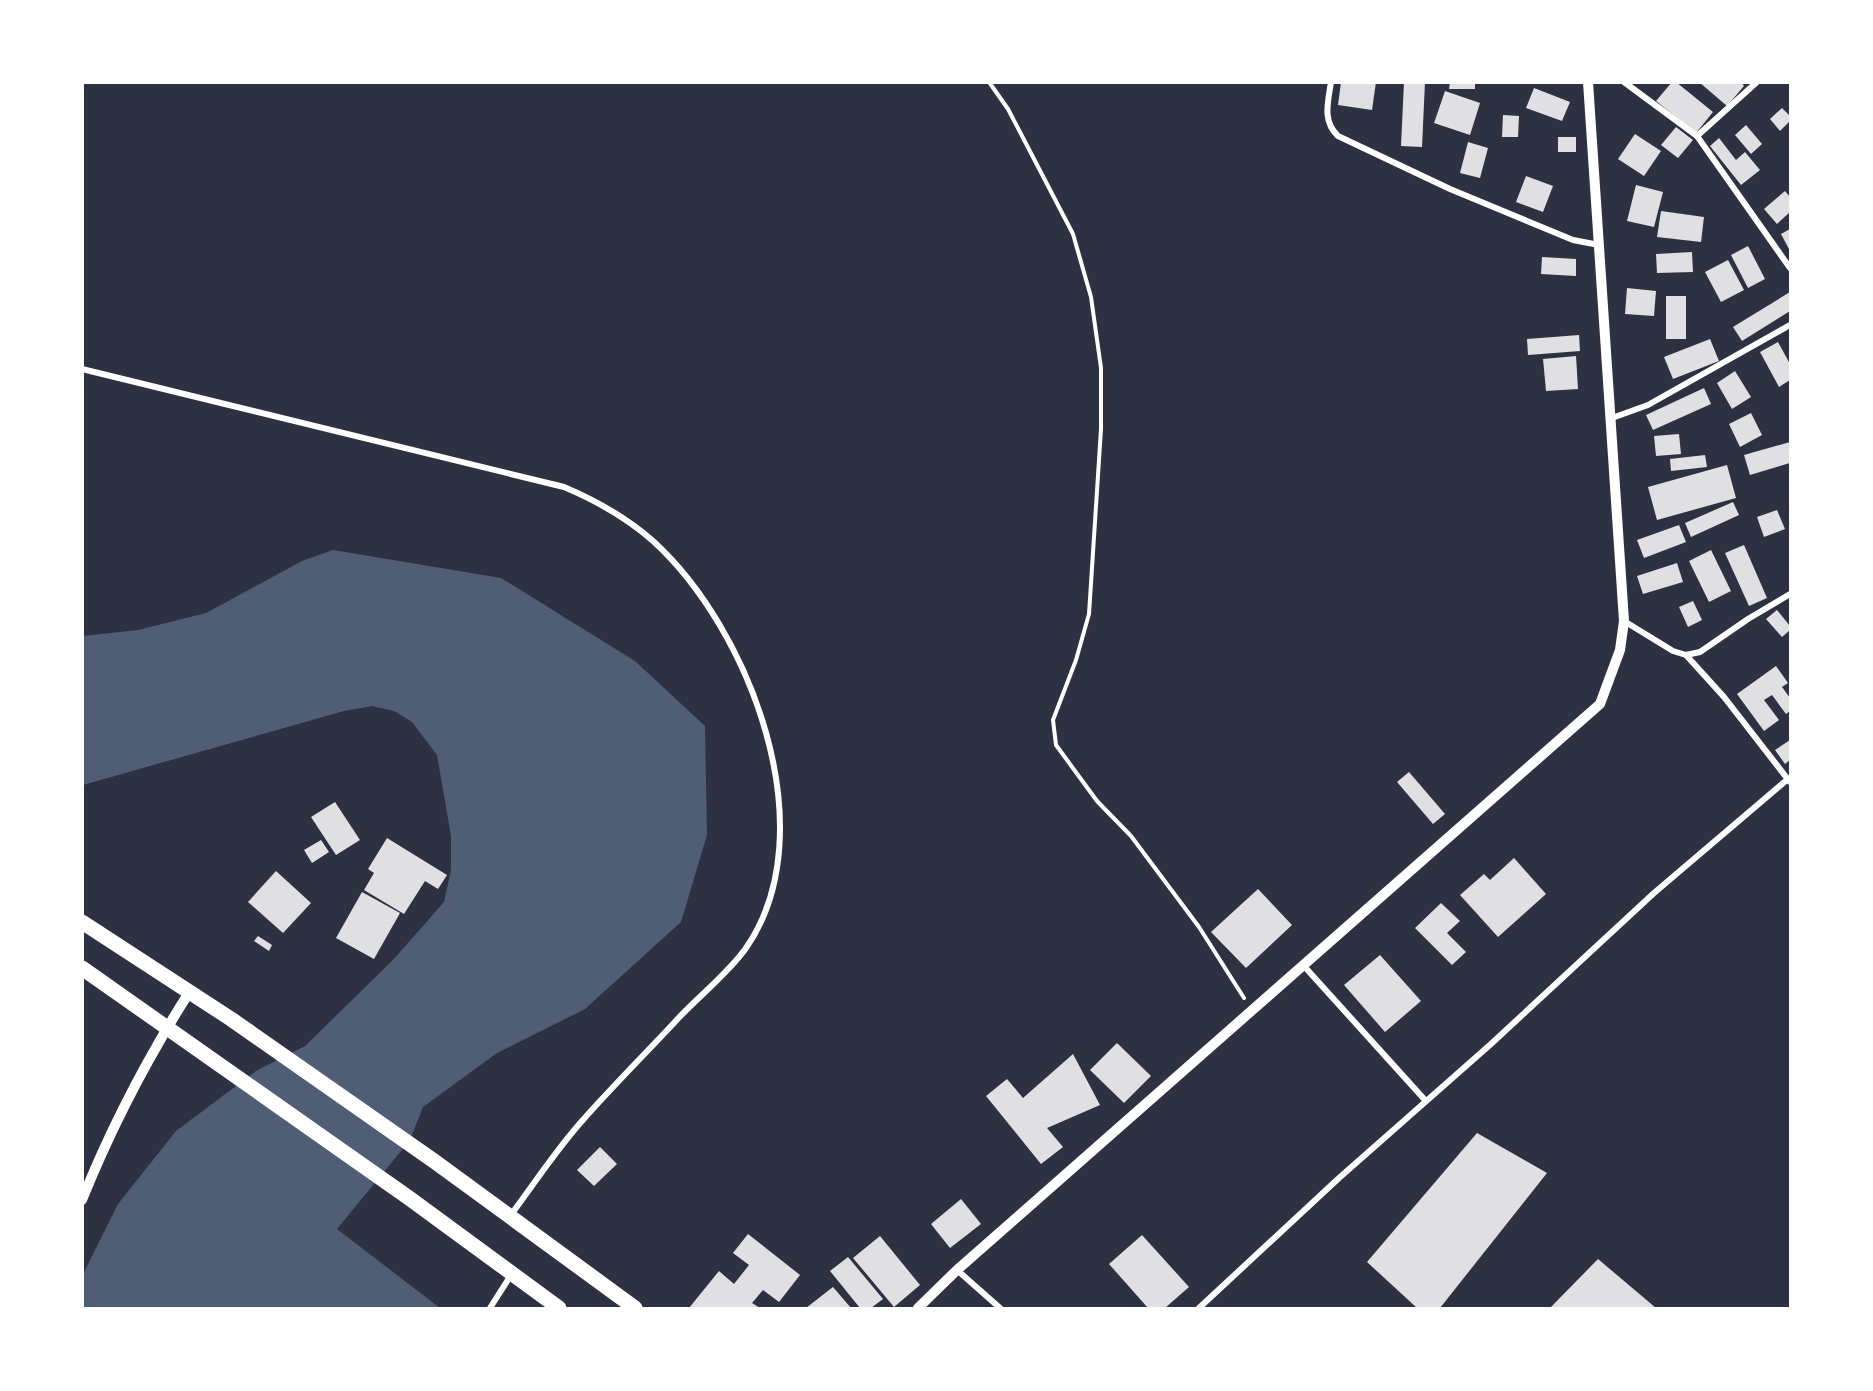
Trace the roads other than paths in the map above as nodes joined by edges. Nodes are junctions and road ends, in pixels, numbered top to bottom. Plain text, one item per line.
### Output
1 (1331, 82) edge
2 (1588, 82) edge
3 (1624, 82) edge
4 (1757, 82) edge
5 (1696, 136) junction
6 (1599, 245) junction
7 (1791, 268) edge
8 (1791, 325) edge
9 (82, 369) edge
10 (1612, 418) junction
11 (1791, 594) edge
12 (1624, 621) junction
13 (1686, 655) junction
14 (1789, 781) edge
15 (82, 922) edge
16 (1303, 966) junction
17 (82, 968) edge
18 (190, 991) junction
19 (167, 1027) junction
20 (1425, 1100) junction
21 (82, 1200) edge
22 (508, 1218) junction
23 (957, 1270) junction
24 (512, 1274) junction
25 (490, 1308) edge
26 (559, 1308) edge
27 (635, 1308) edge
28 (918, 1308) edge
29 (1000, 1308) edge
30 (1199, 1308) edge

1 - 6 street
2 - 6 street
3 - 5 street
4 - 5 street
5 - 7 street
6 - 10 street
8 - 10 street
9 - 22 street
10 - 12 street
11 - 13 street
12 - 13 street
12 - 16 street
13 - 14 street
14 - 20 street
15 - 18 main road
16 - 20 street
16 - 23 street
17 - 19 main road
18 - 19 street
18 - 22 main road
19 - 21 street
19 - 24 main road
20 - 30 street
22 - 27 main road
23 - 28 street
23 - 29 street
24 - 25 street
24 - 26 main road

